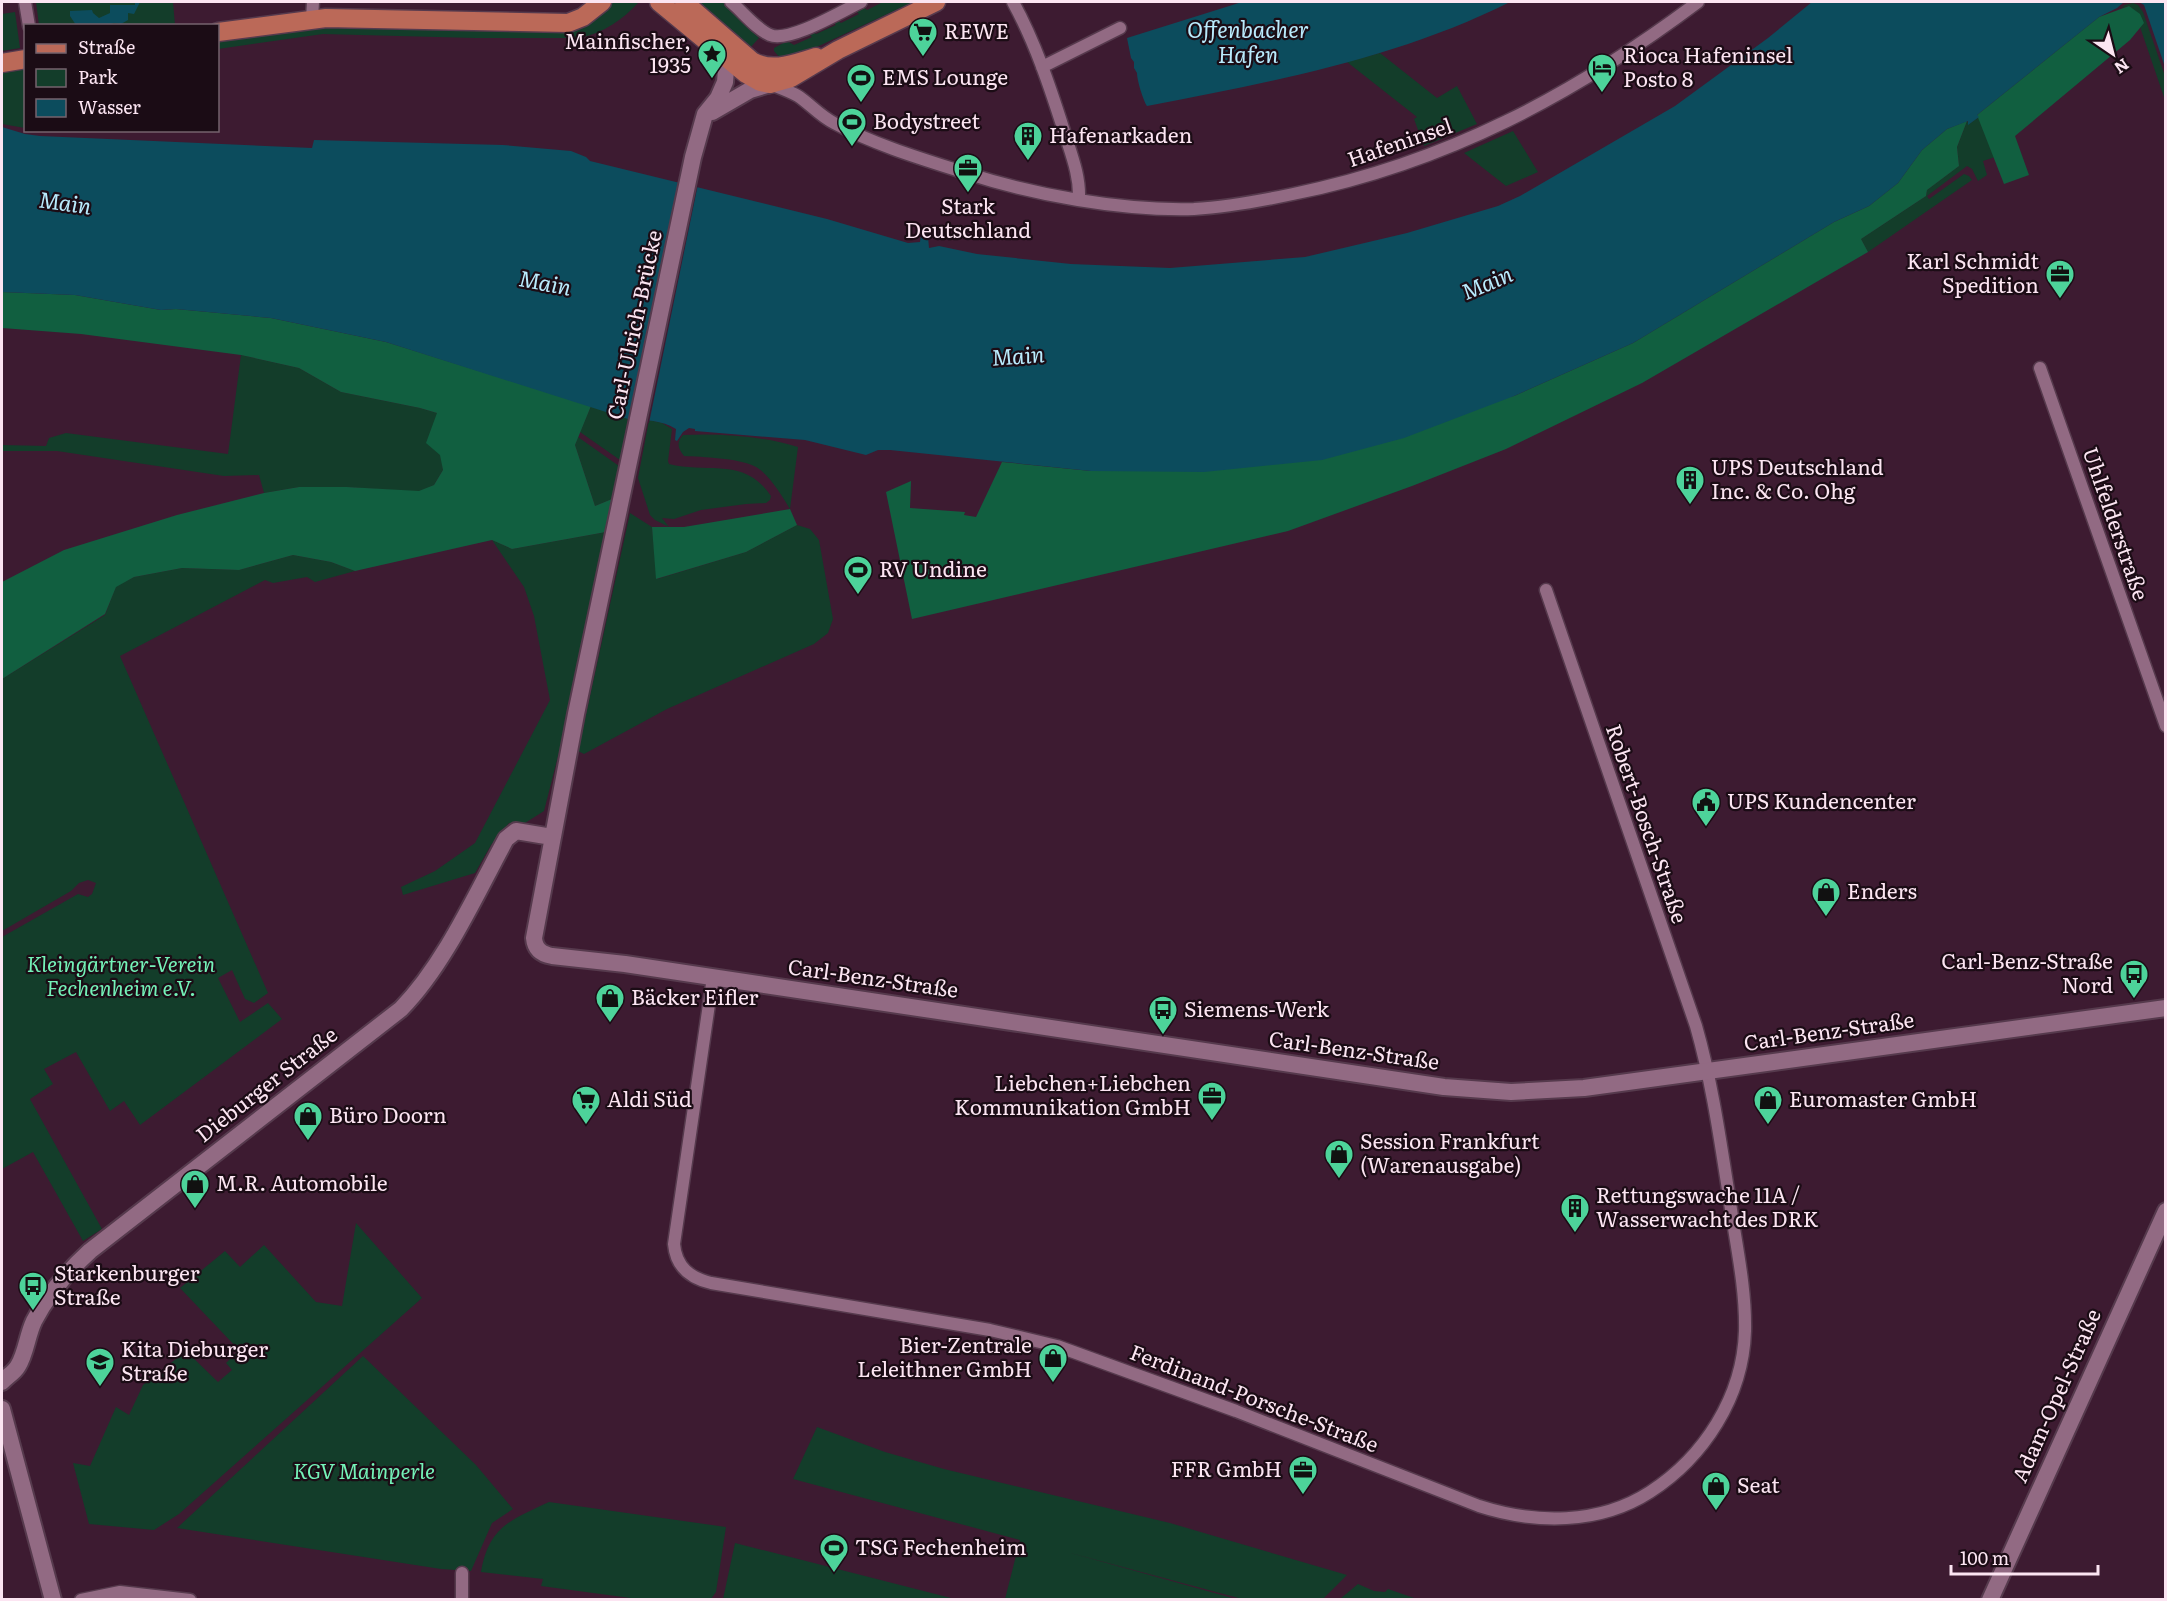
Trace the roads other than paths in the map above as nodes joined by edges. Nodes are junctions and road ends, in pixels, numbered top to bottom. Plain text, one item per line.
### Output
1 (25, 2) edge
2 (587, 2) edge
3 (602, 2) edge
4 (659, 2) edge
5 (684, 2) edge
6 (731, 2) edge
7 (861, 2) edge
8 (936, 2) edge
9 (1013, 2) edge
10 (1698, 2) edge
11 (313, 10) edge
12 (551, 23) junction
13 (29, 24) edge
14 (1120, 28) dead end
15 (219, 32) edge
16 (838, 50) junction
17 (723, 55) junction
18 (24, 59) edge
19 (2, 63) edge
20 (1042, 67) junction
21 (801, 73) junction
22 (752, 76) junction
23 (772, 76) junction
24 (799, 97) junction
25 (718, 98) junction
26 (703, 121) junction
27 (1079, 199) junction
28 (2040, 368) dead end
29 (1546, 590) dead end
30 (2166, 726) edge
31 (552, 837) junction
32 (538, 950) joint
33 (713, 977) junction
34 (2166, 1008) edge
35 (1708, 1071) junction
36 (2166, 1211) edge
37 (2, 1382) edge
38 (2, 1409) edge
39 (462, 1573) dead end
40 (121, 1596) edge
41 (53, 1599) edge
42 (81, 1599) edge
43 (190, 1599) edge
44 (462, 1599) edge
45 (1990, 1599) edge

1 - 13 street
2 - 12 main road
3 - 12 main road
4 - 17 main road
5 - 22 main road
6 - 7 street
8 - 16 main road
9 - 20 street
10 - 27 street, Hafeninsel
11 - 12 main road
11 - 15 main road
14 - 20 street
16 - 21 main road
16 - 23 main road
17 - 22 main road
17 - 25 main road
18 - 19 main road
20 - 27 street
21 - 23 main road
21 - 24 street
22 - 23 main road
22 - 23 main road
22 - 25 main road
22 - 26 main road
23 - 24 street, Hafeninsel
24 - 27 street, Hafeninsel
25 - 26 main road, Carl-Ulrich-Brücke
26 - 31 main road, Carl-Ulrich-Brücke
28 - 30 street, Uhlfelderstraße
29 - 35 street, Robert-Bosch-Straße
31 - 32 main road, Carl-Ulrich-Brücke
31 - 37 main road, Dieburger Straße
32 - 33 main road, Carl-Benz-Straße
33 - 35 main road, Carl-Benz-Straße
33 - 35 street, Ferdinand-Porsche-Straße
34 - 35 main road, Carl-Benz-Straße
36 - 45 main road, Adam-Opel-Straße
38 - 41 main road
39 - 44 street
40 - 42 street
40 - 43 street

